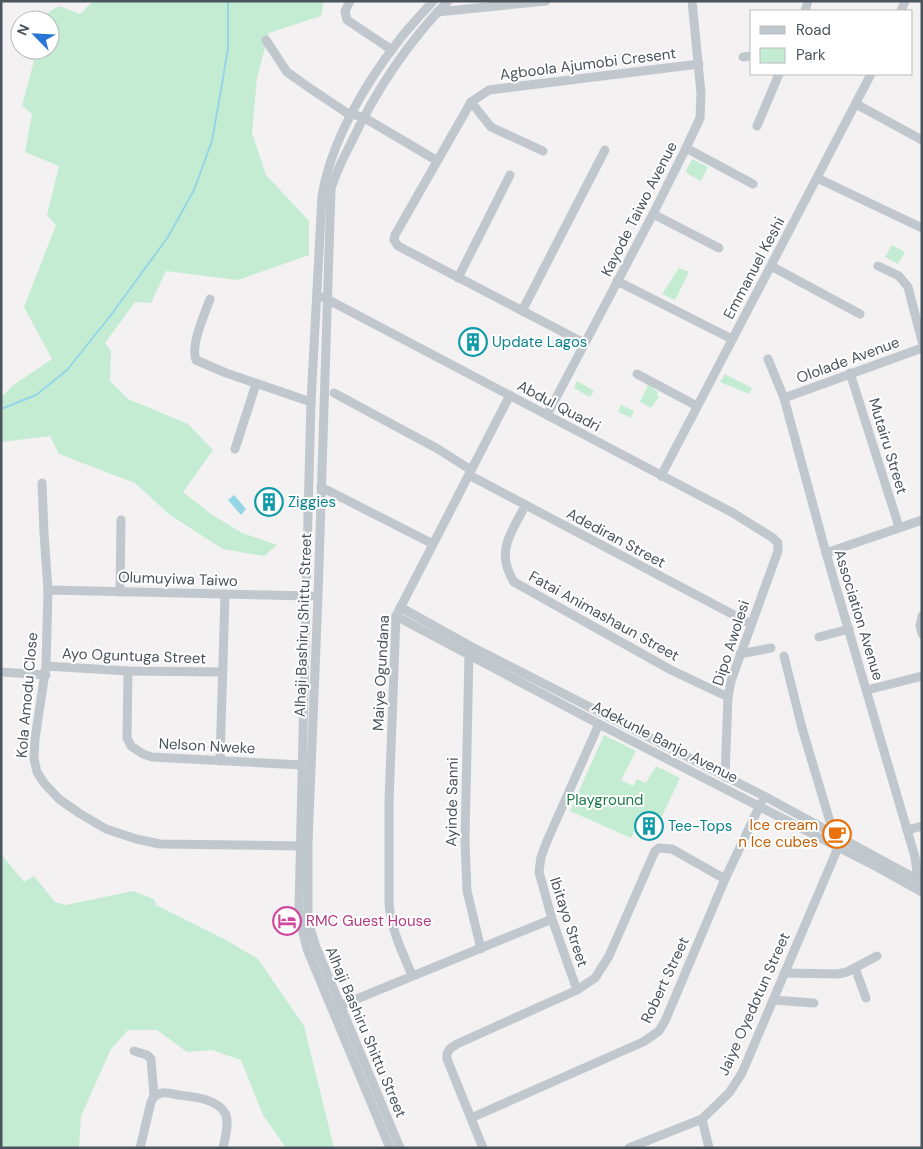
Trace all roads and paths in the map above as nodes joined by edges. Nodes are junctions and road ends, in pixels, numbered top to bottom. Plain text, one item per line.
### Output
1 (350, 1) edge
2 (448, 1) edge
3 (546, 1) edge
4 (692, 1) edge
5 (430, 4) edge
6 (437, 12) junction
7 (266, 40) dead end
8 (392, 50) junction
9 (698, 64) junction
10 (780, 75) edge
11 (870, 75) edge
12 (471, 102) junction
13 (856, 104) junction
14 (350, 114) junction
15 (363, 117) junction
16 (757, 126) dead end
17 (922, 140) edge
18 (686, 148) junction
19 (605, 150) dead end
20 (543, 151) dead end
21 (436, 160) junction
22 (510, 176) dead end
23 (818, 178) junction
24 (753, 184) dead end
25 (653, 214) junction
26 (922, 228) edge
27 (719, 248) dead end
28 (771, 266) junction
29 (878, 266) dead end
30 (458, 278) junction
31 (617, 281) junction
32 (317, 294) junction
33 (210, 299) dead end
34 (328, 299) junction
35 (522, 310) junction
36 (860, 314) dead end
37 (732, 340) junction
38 (922, 341) edge
39 (584, 344) junction
40 (922, 348) edge
41 (768, 360) dead end
42 (850, 373) junction
43 (637, 374) dead end
44 (256, 384) junction
45 (334, 393) dead end
46 (510, 396) junction
47 (784, 398) junction
48 (311, 402) junction
49 (697, 406) junction
50 (547, 415) junction
51 (235, 450) dead end
52 (470, 472) junction
53 (661, 476) junction
54 (42, 483) dead end
55 (321, 487) junction
56 (525, 506) junction
57 (121, 520) dead end
58 (922, 520) edge
59 (899, 527) junction
60 (432, 544) junction
61 (778, 551) joint
62 (826, 553) junction
63 (48, 590) junction
64 (120, 592) junction
65 (225, 595) junction
66 (306, 596) junction
67 (318, 596) junction
68 (398, 611) junction
69 (922, 616) edge
70 (751, 624) junction
71 (849, 629) junction
72 (922, 634) edge
73 (818, 637) dead end
74 (771, 648) dead end
75 (469, 654) junction
76 (740, 654) junction
77 (784, 656) dead end
78 (46, 671) junction
79 (128, 671) junction
80 (1, 672) edge
81 (222, 672) junction
82 (922, 676) edge
83 (867, 690) junction
84 (728, 697) junction
85 (599, 724) junction
86 (220, 761) junction
87 (302, 765) junction
88 (725, 777) junction
89 (764, 796) junction
90 (759, 807) junction
91 (922, 826) edge
92 (907, 830) junction
93 (838, 840) junction
94 (300, 846) junction
95 (918, 857) edge
96 (724, 879) junction
97 (920, 881) edge
98 (922, 892) edge
99 (552, 920) junction
100 (481, 948) junction
101 (877, 956) dead end
102 (855, 968) junction
103 (784, 973) junction
104 (412, 976) junction
105 (578, 990) junction
106 (866, 998) dead end
107 (774, 1000) junction
108 (814, 1003) dead end
109 (340, 1006) junction
110 (331, 1009) junction
111 (134, 1051) dead end
112 (154, 1096) junction
113 (471, 1118) junction
114 (702, 1119) junction
115 (140, 1148) edge
116 (223, 1148) edge
117 (390, 1148) edge
118 (400, 1148) edge
119 (483, 1148) edge
120 (630, 1148) edge
121 (709, 1148) edge

1 - 8 street
2 - 6 street, Alhaji Bashiru Shittu Street
3 - 6 street
4 - 9 street, Kayode Taiwo Avenue
5 - 6 street
5 - 8 street, Alhaji Bashiru Shittu Street
6 - 15 street, Alhaji Bashiru Shittu Street
7 - 14 street
8 - 14 street, Alhaji Bashiru Shittu Street
9 - 12 street, Agboola Ajumobi Cresent
9 - 18 street, Kayode Taiwo Avenue
10 - 16 street
11 - 13 street, Emmanuel Keshi
12 - 20 street
12 - 21 street, Agboola Ajumobi Cresent
13 - 17 street
13 - 23 street, Emmanuel Keshi
14 - 15 street
14 - 32 street, Alhaji Bashiru Shittu Street
15 - 21 street
15 - 34 street, Alhaji Bashiru Shittu Street
18 - 24 street
18 - 25 street, Kayode Taiwo Avenue
19 - 35 street
21 - 30 street, Agboola Ajumobi Cresent
22 - 30 street
23 - 26 street
23 - 28 street, Emmanuel Keshi
25 - 27 street
25 - 31 street, Kayode Taiwo Avenue
28 - 36 street
28 - 37 street, Emmanuel Keshi
29 - 38 street
30 - 35 street, Agboola Ajumobi Cresent
31 - 37 street
31 - 39 street, Kayode Taiwo Avenue
32 - 34 street, Abdul Quadri
32 - 48 street, Alhaji Bashiru Shittu Street
33 - 44 street
34 - 46 street, Abdul Quadri
34 - 55 street, Alhaji Bashiru Shittu Street
35 - 39 street, Agboola Ajumobi Cresent
37 - 49 street, Emmanuel Keshi
39 - 50 street, Kayode Taiwo Avenue
40 - 42 street, Ololade Avenue
41 - 47 street, Association Avenue
42 - 47 street, Ololade Avenue
42 - 59 street, Mutairu Street
43 - 49 street
44 - 48 street
44 - 51 street
45 - 52 street, Adediran Street
46 - 50 street, Abdul Quadri
46 - 52 street, Maiye Ogundana
47 - 62 street, Association Avenue
48 - 66 street, Alhaji Bashiru Shittu Street
49 - 53 street, Emmanuel Keshi
50 - 53 street, Abdul Quadri
52 - 56 street, Adediran Street
52 - 60 street, Maiye Ogundana
53 - 61 street, Abdul Quadri
54 - 63 street, Kola Amodu Close
55 - 60 street
55 - 67 street, Alhaji Bashiru Shittu Street
56 - 70 street, Adediran Street
56 - 84 street, Fatai Animashaun Street
57 - 64 street
58 - 59 street
59 - 62 street
60 - 68 street, Maiye Ogundana
61 - 70 street, Dipo Awolesi
62 - 71 street, Association Avenue
63 - 64 street, Olumuyiwa Taiwo
63 - 78 street, Kola Amodu Close
64 - 65 street, Olumuyiwa Taiwo
65 - 66 street, Olumuyiwa Taiwo
65 - 81 street
66 - 67 street, Olumuyiwa Taiwo
66 - 87 street, Alhaji Bashiru Shittu Street
67 - 109 street, Alhaji Bashiru Shittu Street
68 - 75 street, Adekunle Banjo Avenue
68 - 88 street, Adekunle Banjo Avenue
68 - 104 street, Maiye Ogundana
69 - 72 street
70 - 76 street, Dipo Awolesi
71 - 73 street
71 - 83 street, Association Avenue
74 - 76 street
75 - 85 street, Adekunle Banjo Avenue
75 - 100 street, Ayinde Sanni
76 - 84 street, Dipo Awolesi
77 - 93 street
78 - 79 street, Ayo Oguntuga Street
78 - 80 street, Ayo Oguntuga Street
78 - 94 street, Kola Amodu Close
79 - 81 street, Ayo Oguntuga Street
79 - 86 street, Nelson Nweke
81 - 86 street
82 - 83 street
83 - 92 street, Association Avenue
84 - 88 street, Dipo Awolesi
85 - 90 street, Adekunle Banjo Avenue
85 - 99 street, Ibitayo Street
86 - 87 street, Nelson Nweke
87 - 94 street, Alhaji Bashiru Shittu Street
88 - 89 street, Adekunle Banjo Avenue
89 - 90 street, Robert Street
89 - 93 street, Adekunle Banjo Avenue
90 - 93 street, Adekunle Banjo Avenue
90 - 96 street, Robert Street
91 - 92 street
92 - 95 street, Association Avenue
93 - 97 street, Adekunle Banjo Avenue
93 - 98 street, Adekunle Banjo Avenue
93 - 103 street, Jaiye Oyedotun Street
94 - 110 street, Alhaji Bashiru Shittu Street
95 - 97 street, Association Avenue
96 - 105 street
96 - 113 street, Robert Street
99 - 100 street
99 - 105 street, Ibitayo Street
100 - 104 street
101 - 102 street
102 - 103 street
102 - 106 street
103 - 107 street, Jaiye Oyedotun Street
104 - 109 street
105 - 113 street
107 - 108 street
107 - 114 street, Jaiye Oyedotun Street
109 - 110 street
109 - 118 street, Alhaji Bashiru Shittu Street
110 - 117 street, Alhaji Bashiru Shittu Street
111 - 112 street
112 - 115 street
112 - 116 street
113 - 119 street
114 - 120 street, Jaiye Oyedotun Street
114 - 121 street

